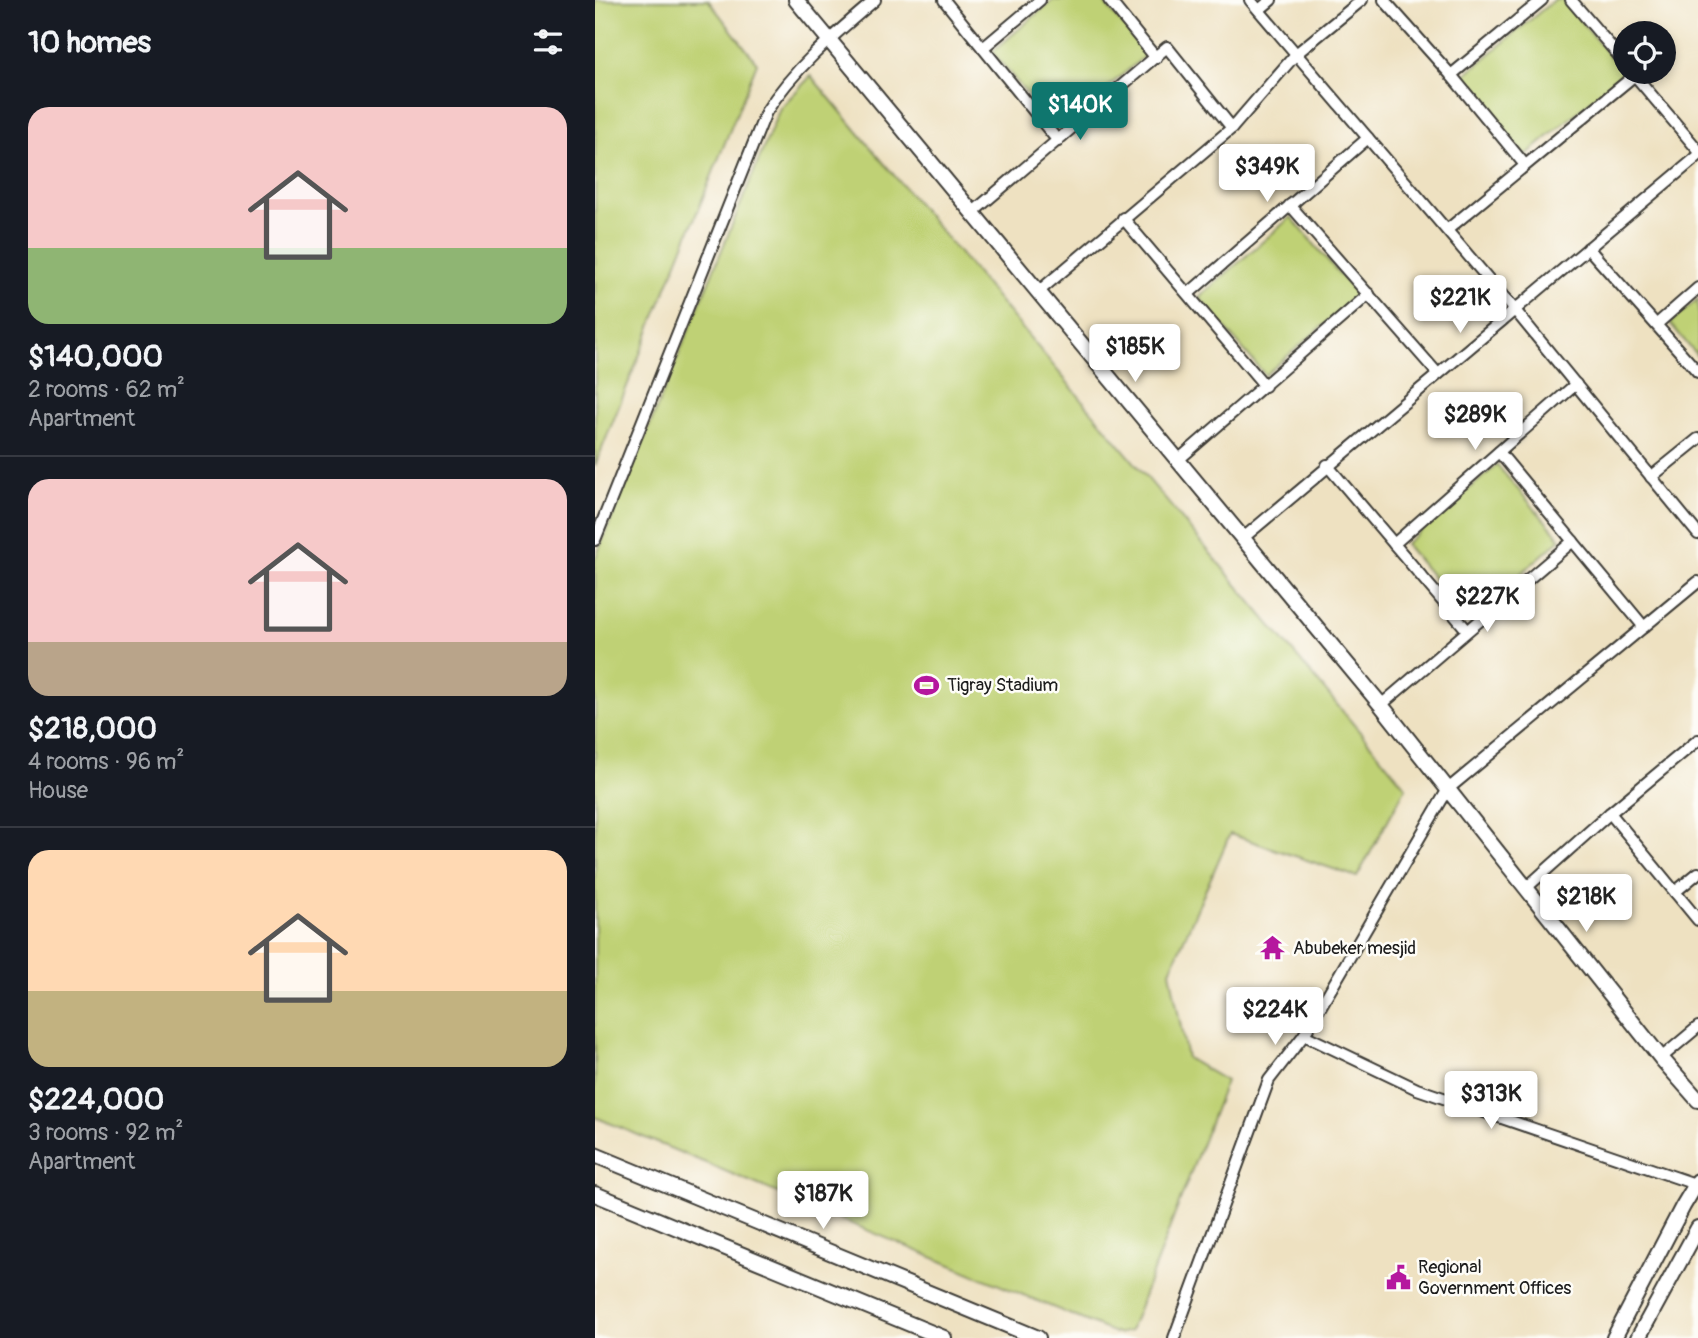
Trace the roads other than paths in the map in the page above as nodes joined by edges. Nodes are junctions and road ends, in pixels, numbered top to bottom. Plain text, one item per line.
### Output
1 (796, 0) edge
2 (875, 0) edge
3 (944, 0) edge
4 (1040, 0) edge
5 (1109, 0) edge
6 (1250, 0) edge
7 (1271, 0) edge
8 (1362, 0) edge
9 (1384, 0) edge
10 (1542, 0) edge
11 (1571, 0) edge
12 (1259, 10) junction
13 (828, 39) junction
14 (983, 48) junction
15 (1613, 49) edge
16 (1296, 54) junction
17 (1156, 58) junction
18 (1451, 75) junction
19 (1620, 84) edge
20 (1642, 84) edge
21 (1232, 128) junction
22 (1368, 138) junction
23 (1058, 141) junction
24 (1698, 150) edge
25 (1698, 156) edge
26 (1525, 166) junction
27 (1290, 205) junction
28 (972, 213) junction
29 (1123, 218) junction
30 (1447, 230) junction
31 (1588, 248) junction
32 (1698, 288) edge
33 (1038, 292) junction
34 (1188, 294) junction
35 (1369, 294) junction
36 (1514, 309) junction
37 (1657, 324) junction
38 (1698, 372) edge
39 (1439, 374) junction
40 (1576, 384) junction
41 (1265, 386) junction
42 (1698, 439) edge
43 (1499, 452) junction
44 (1177, 461) junction
45 (1327, 465) junction
46 (1651, 477) junction
47 (1698, 534) edge
48 (1242, 539) junction
49 (595, 540) edge
50 (1573, 541) junction
51 (1394, 544) junction
52 (1698, 582) edge
53 (1644, 627) junction
54 (1467, 630) junction
55 (1381, 705) junction
56 (1698, 740) edge
57 (1448, 789) junction
58 (1611, 813) junction
59 (1698, 873) edge
60 (1526, 888) junction
61 (1675, 892) junction
62 (1698, 920) edge
63 (1698, 1027) edge
64 (1304, 1035) junction
65 (1661, 1058) junction
66 (1698, 1100) edge
67 (595, 1156) edge
68 (1697, 1183) edge
69 (595, 1194) edge
70 (1698, 1228) edge
71 (944, 1338) edge
72 (1038, 1338) edge
73 (1174, 1338) edge
74 (1614, 1338) edge
75 (1638, 1338) edge

1 - 13 street
2 - 13 street
3 - 14 street
4 - 14 street
5 - 17 street
6 - 12 street
7 - 12 street
8 - 16 street
9 - 18 street
10 - 18 street
11 - 15 street
12 - 16 street
13 - 28 street
13 - 49 street
14 - 23 street
16 - 21 street
16 - 22 street
17 - 21 street
17 - 23 street
18 - 26 street
19 - 26 street
20 - 24 street
21 - 29 street
22 - 27 street
22 - 30 street
23 - 28 street
25 - 31 street
26 - 30 street
27 - 34 street
27 - 35 street
28 - 33 street
29 - 33 street
29 - 34 street
30 - 36 street
31 - 36 street
31 - 37 street
32 - 37 street
33 - 44 street
34 - 41 street
35 - 39 street
35 - 41 street
36 - 39 street
36 - 40 street
37 - 38 street
39 - 45 street
40 - 43 street
40 - 46 street
41 - 44 street
42 - 46 street
43 - 50 street
43 - 51 street
44 - 48 street
45 - 48 street
45 - 51 street
46 - 47 street
48 - 55 street
50 - 53 street
50 - 54 street
51 - 54 street
52 - 53 street
53 - 57 street
54 - 55 street
55 - 57 street
56 - 58 street
57 - 60 street
57 - 64 street
58 - 60 street
58 - 61 street
59 - 61 street
60 - 65 street
61 - 62 street
63 - 65 street
64 - 68 street
64 - 73 street
65 - 66 street
67 - 72 street
68 - 74 street
69 - 71 street
70 - 75 street

